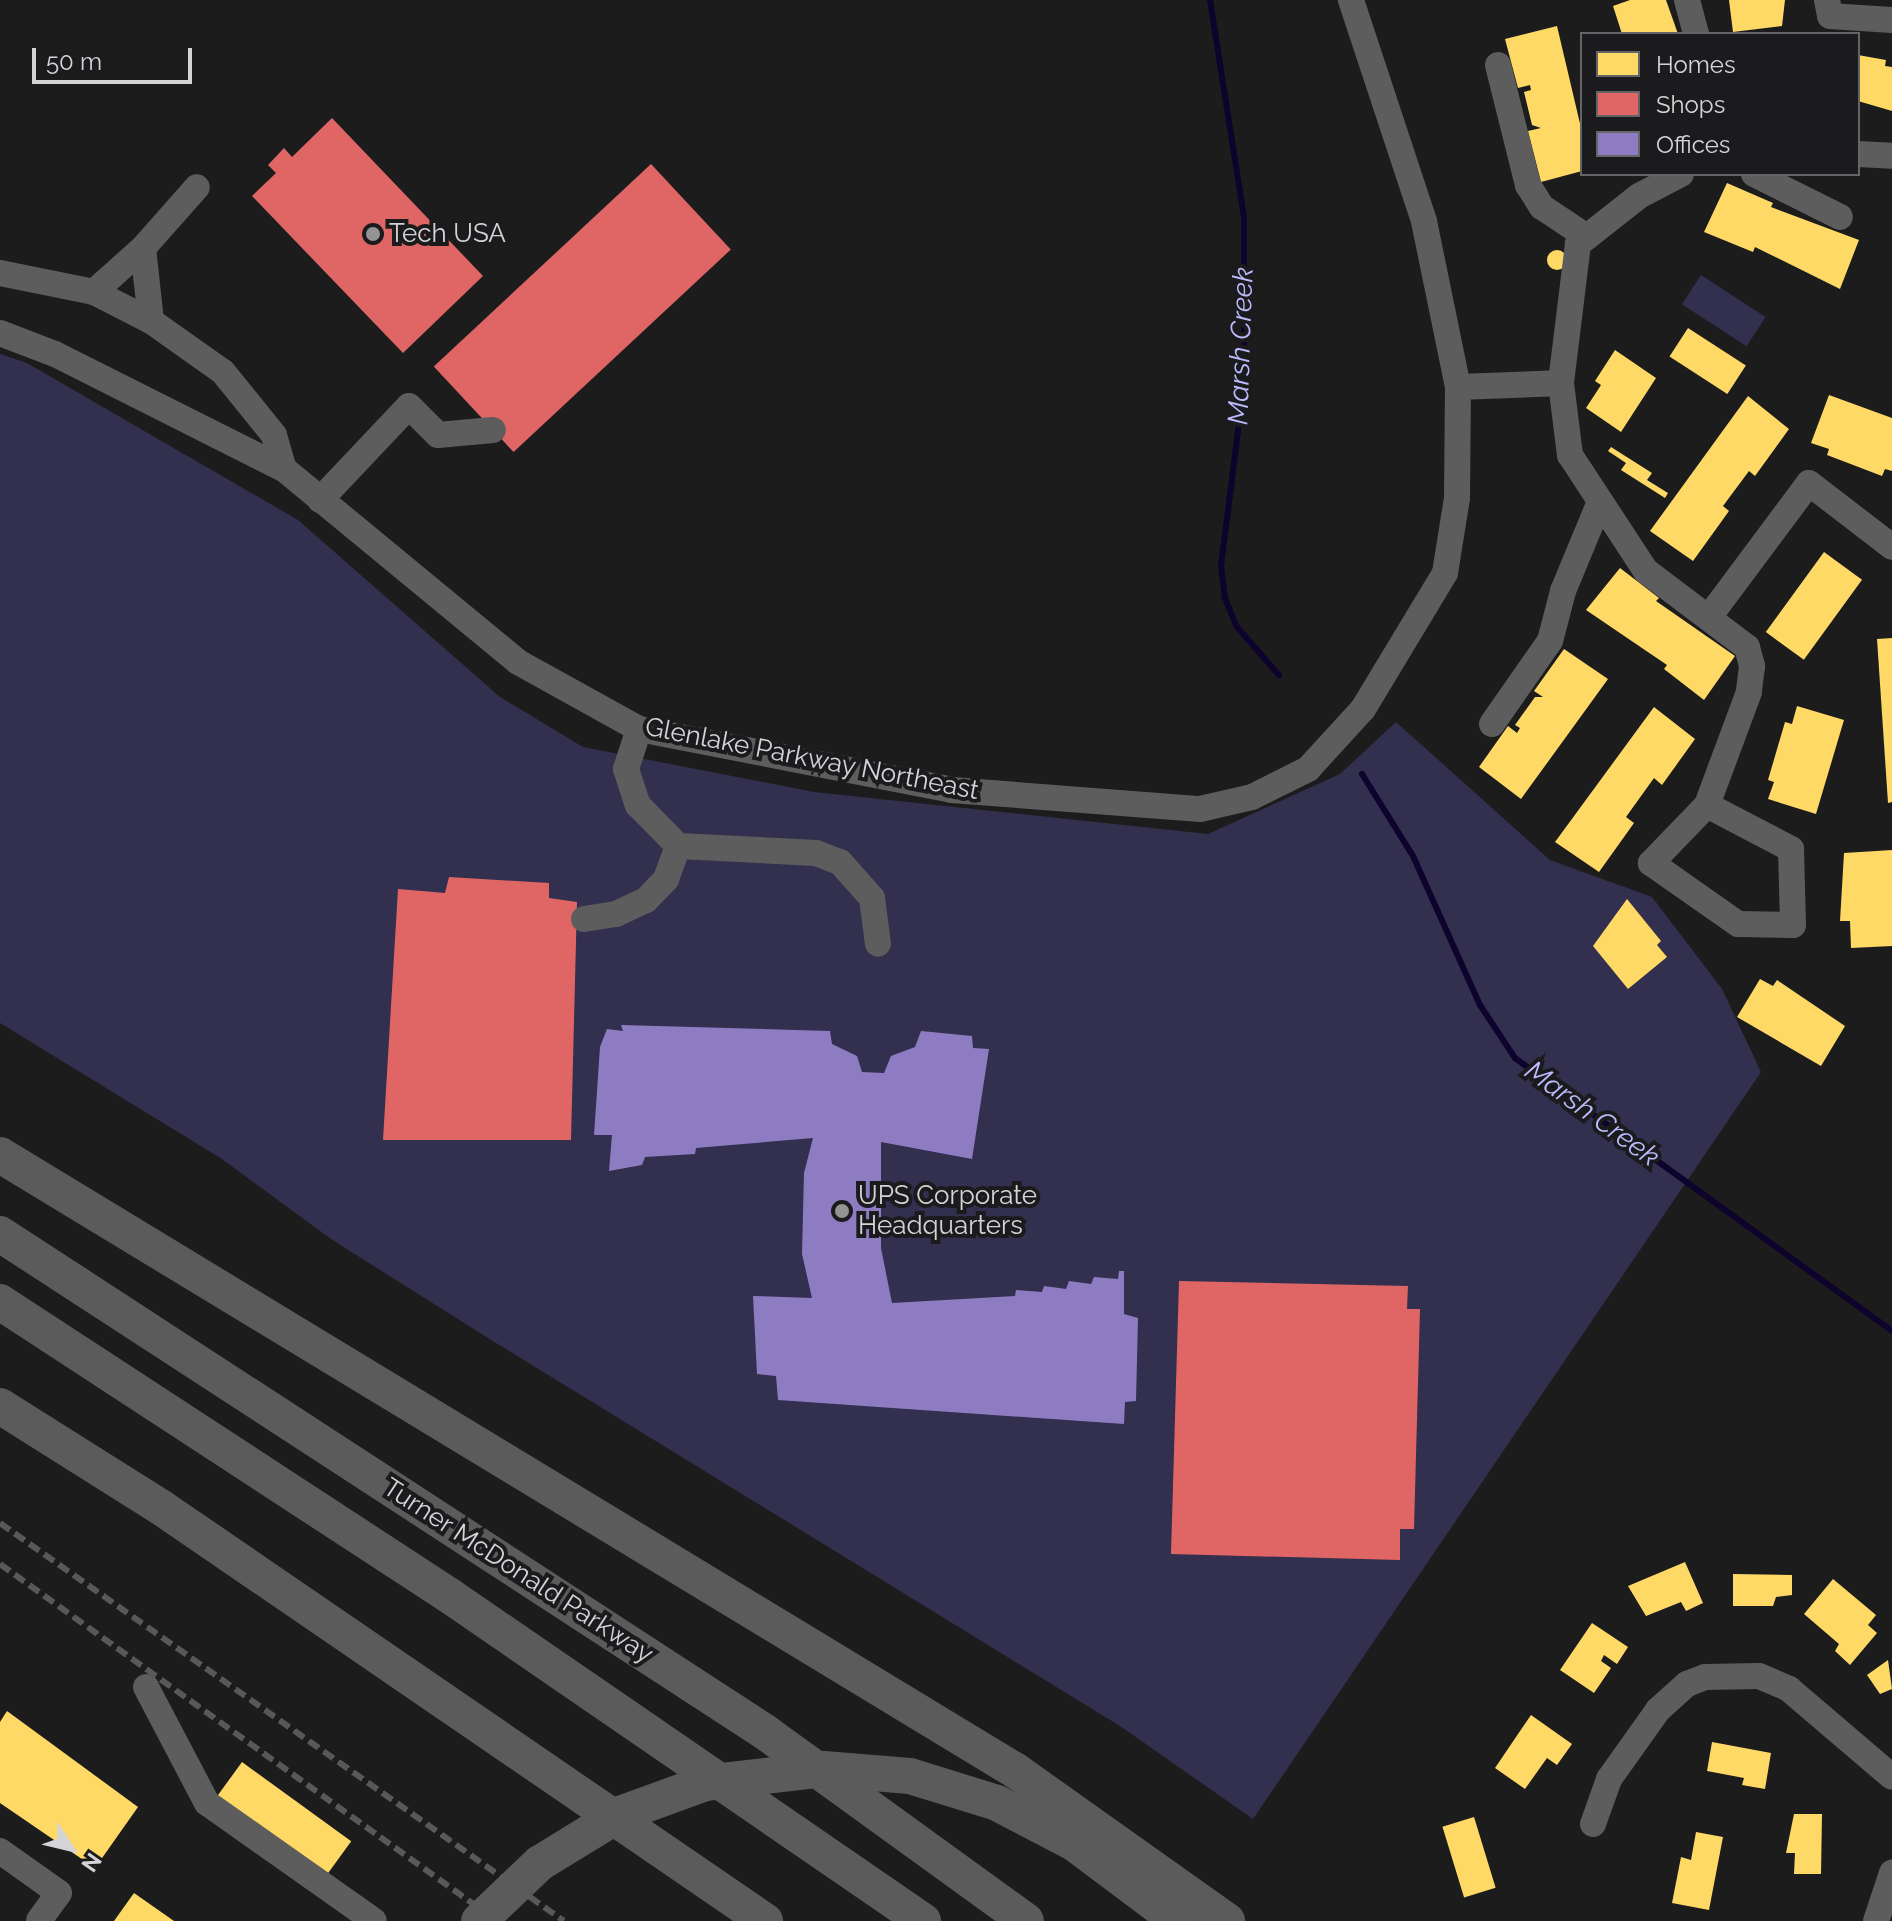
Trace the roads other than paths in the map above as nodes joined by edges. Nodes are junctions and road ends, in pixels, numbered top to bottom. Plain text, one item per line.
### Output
1 (1351, 0) edge
2 (1687, 0) edge
3 (1827, 0) edge
4 (1892, 20) edge
5 (1695, 32) edge
6 (1498, 65) dead end
7 (1860, 154) edge
8 (1892, 156) edge
9 (1677, 176) edge
10 (1758, 176) edge
11 (197, 187) dead end
12 (1840, 217) dead end
13 (1587, 237) junction
14 (143, 248) junction
15 (0, 273) edge
16 (94, 292) junction
17 (151, 321) junction
18 (0, 333) edge
19 (1561, 383) junction
20 (1458, 387) junction
21 (493, 430) dead end
22 (284, 469) junction
23 (320, 500) junction
24 (1599, 504) junction
25 (1892, 547) edge
26 (1709, 617) junction
27 (1492, 724) dead end
28 (639, 729) junction
29 (1707, 805) junction
30 (678, 846) junction
31 (584, 919) dead end
32 (878, 944) dead end
33 (0, 1155) edge
34 (0, 1234) edge
35 (0, 1302) edge
36 (0, 1406) edge
37 (146, 1687) dead end
38 (1892, 1777) edge
39 (1593, 1824) dead end
40 (0, 1851) edge
41 (1892, 1873) edge
42 (39, 1921) edge
43 (374, 1921) edge
44 (479, 1921) edge
45 (765, 1921) edge
46 (923, 1921) edge
47 (1026, 1921) edge
48 (1178, 1921) edge
49 (1227, 1921) edge
50 (1876, 1921) edge

1 - 20 street, Glenlake Parkway Northeast
2 - 5 street
3 - 4 street
6 - 13 street
7 - 8 street
9 - 13 street
10 - 12 street
11 - 14 street
13 - 19 street
14 - 16 street
14 - 17 street
15 - 16 street
16 - 17 street
17 - 22 street
18 - 22 street, Glenlake Parkway Northeast
19 - 20 street
19 - 24 street
20 - 28 street, Glenlake Parkway Northeast
21 - 23 street
22 - 23 street, Glenlake Parkway Northeast
23 - 28 street, Glenlake Parkway Northeast
24 - 26 street
24 - 27 street
25 - 26 street
26 - 29 street
28 - 30 street
29 - 29 street
30 - 31 street
30 - 32 street
33 - 49 highway
34 - 47 highway, Turner McDonald Parkway
35 - 46 highway
36 - 45 highway
37 - 43 street
38 - 39 street
40 - 42 street
41 - 50 street
44 - 48 highway, bridge

